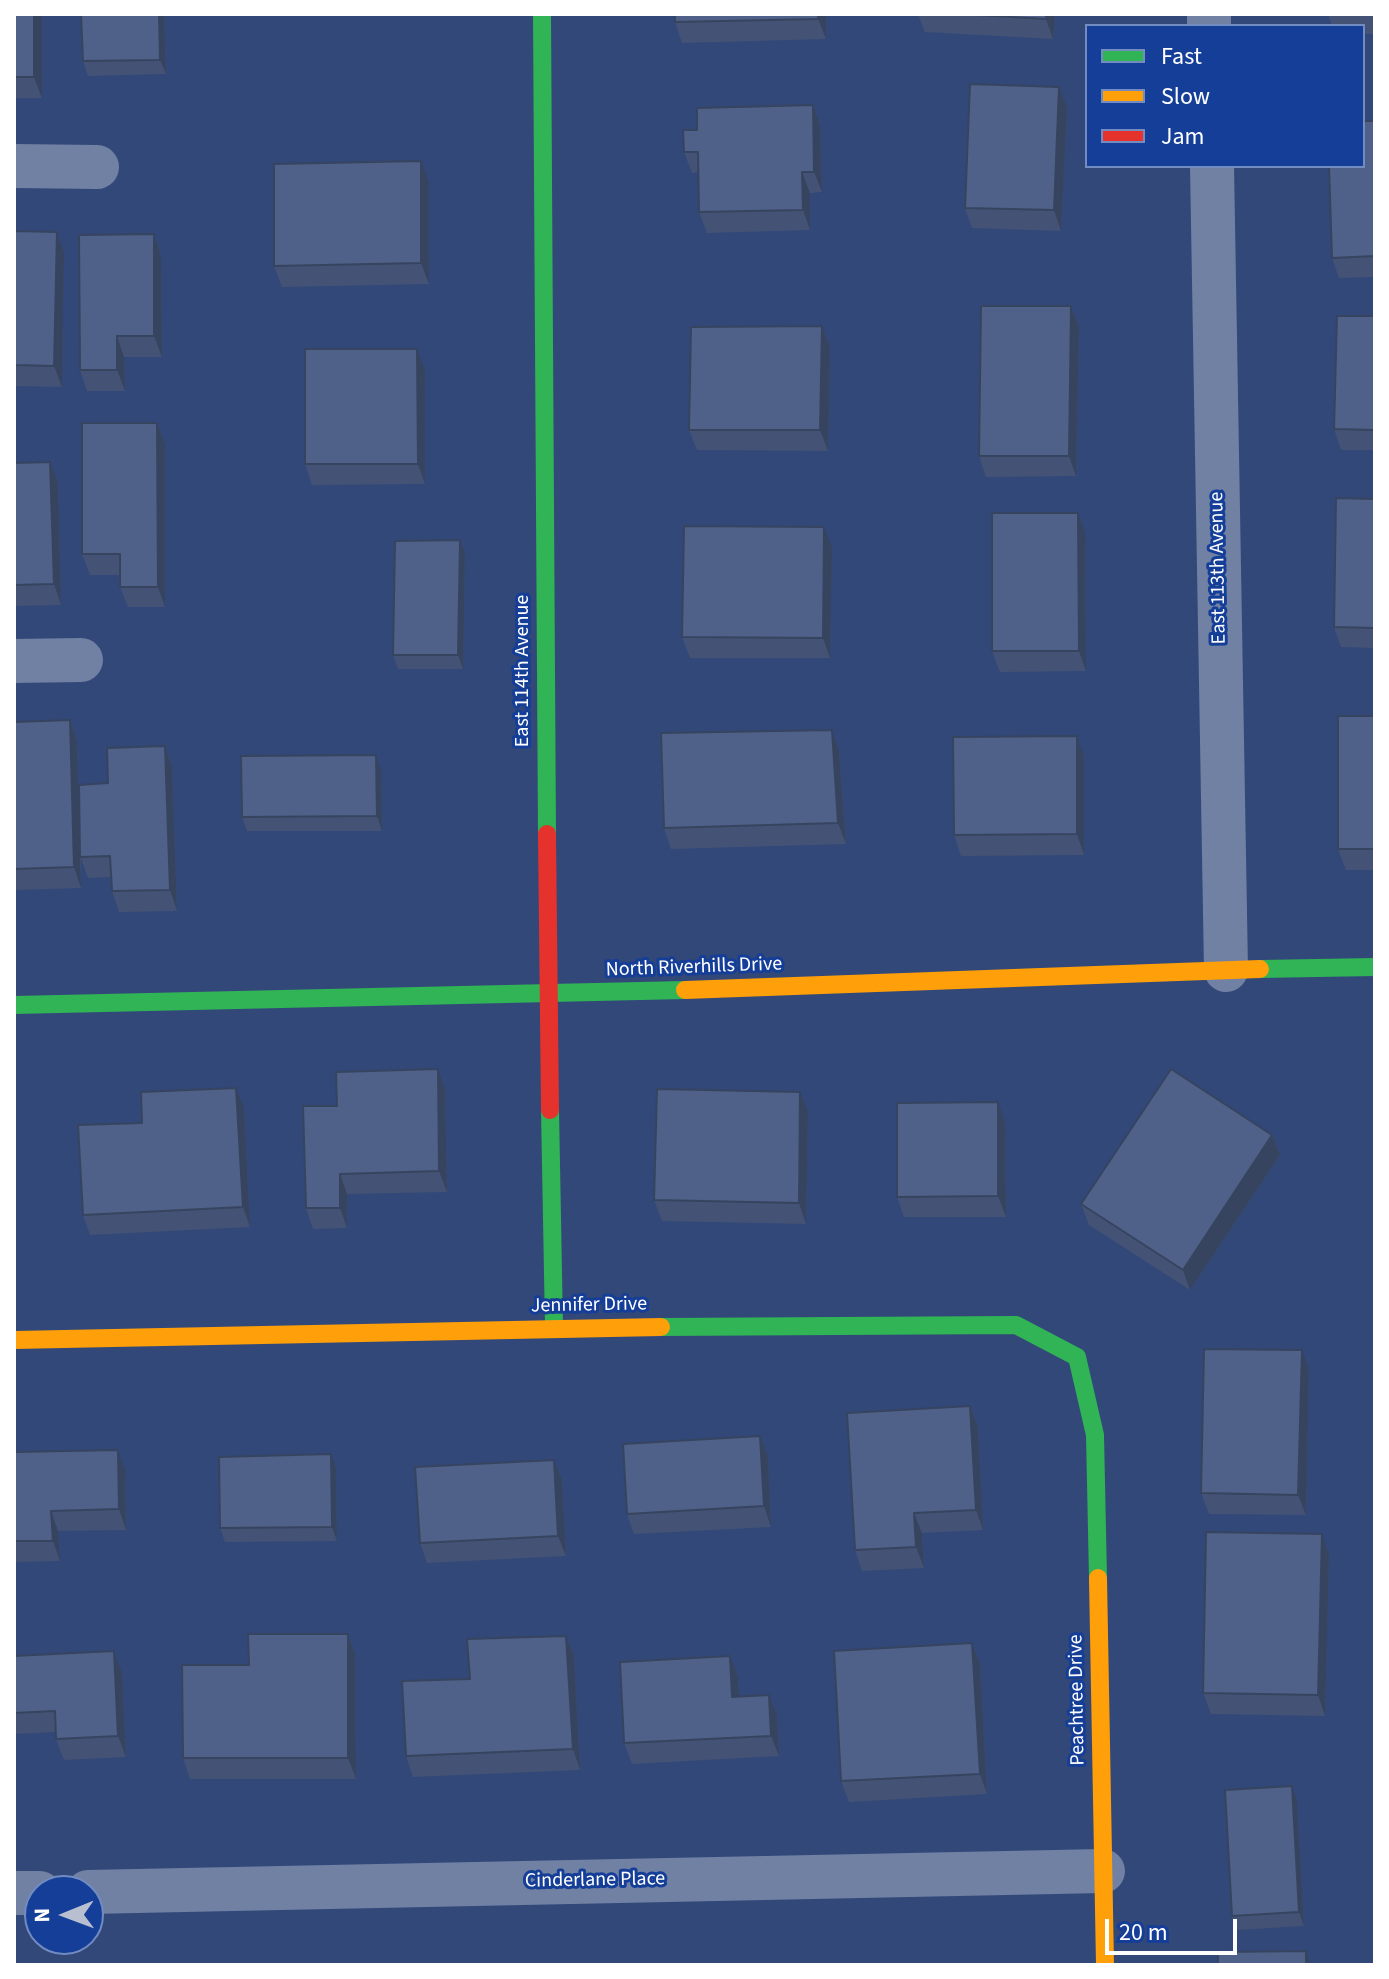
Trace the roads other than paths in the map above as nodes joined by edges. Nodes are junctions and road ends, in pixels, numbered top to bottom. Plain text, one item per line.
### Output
1 (542, 14) edge
2 (14, 166) edge
3 (97, 167) dead end
4 (1212, 168) edge
5 (81, 660) dead end
6 (14, 661) edge
7 (1375, 967) edge
8 (1226, 970) junction
9 (548, 995) junction
10 (14, 1005) edge
11 (554, 1327) junction
12 (14, 1340) edge
13 (1095, 1435) joint
14 (1103, 1871) junction
15 (104, 1892) edge
16 (1105, 1965) edge

1 - 9 street, East 114th Avenue
2 - 3 street
4 - 8 street, East 113th Avenue
5 - 6 street
7 - 8 street, North Riverhills Drive
8 - 9 street, North Riverhills Drive
9 - 10 street, North Riverhills Drive
9 - 11 street, East 114th Avenue
11 - 12 street, Jennifer Drive
11 - 13 street, Jennifer Drive
13 - 14 street, Peachtree Drive
14 - 15 street, Cinderlane Place
14 - 16 street, Peachtree Drive

